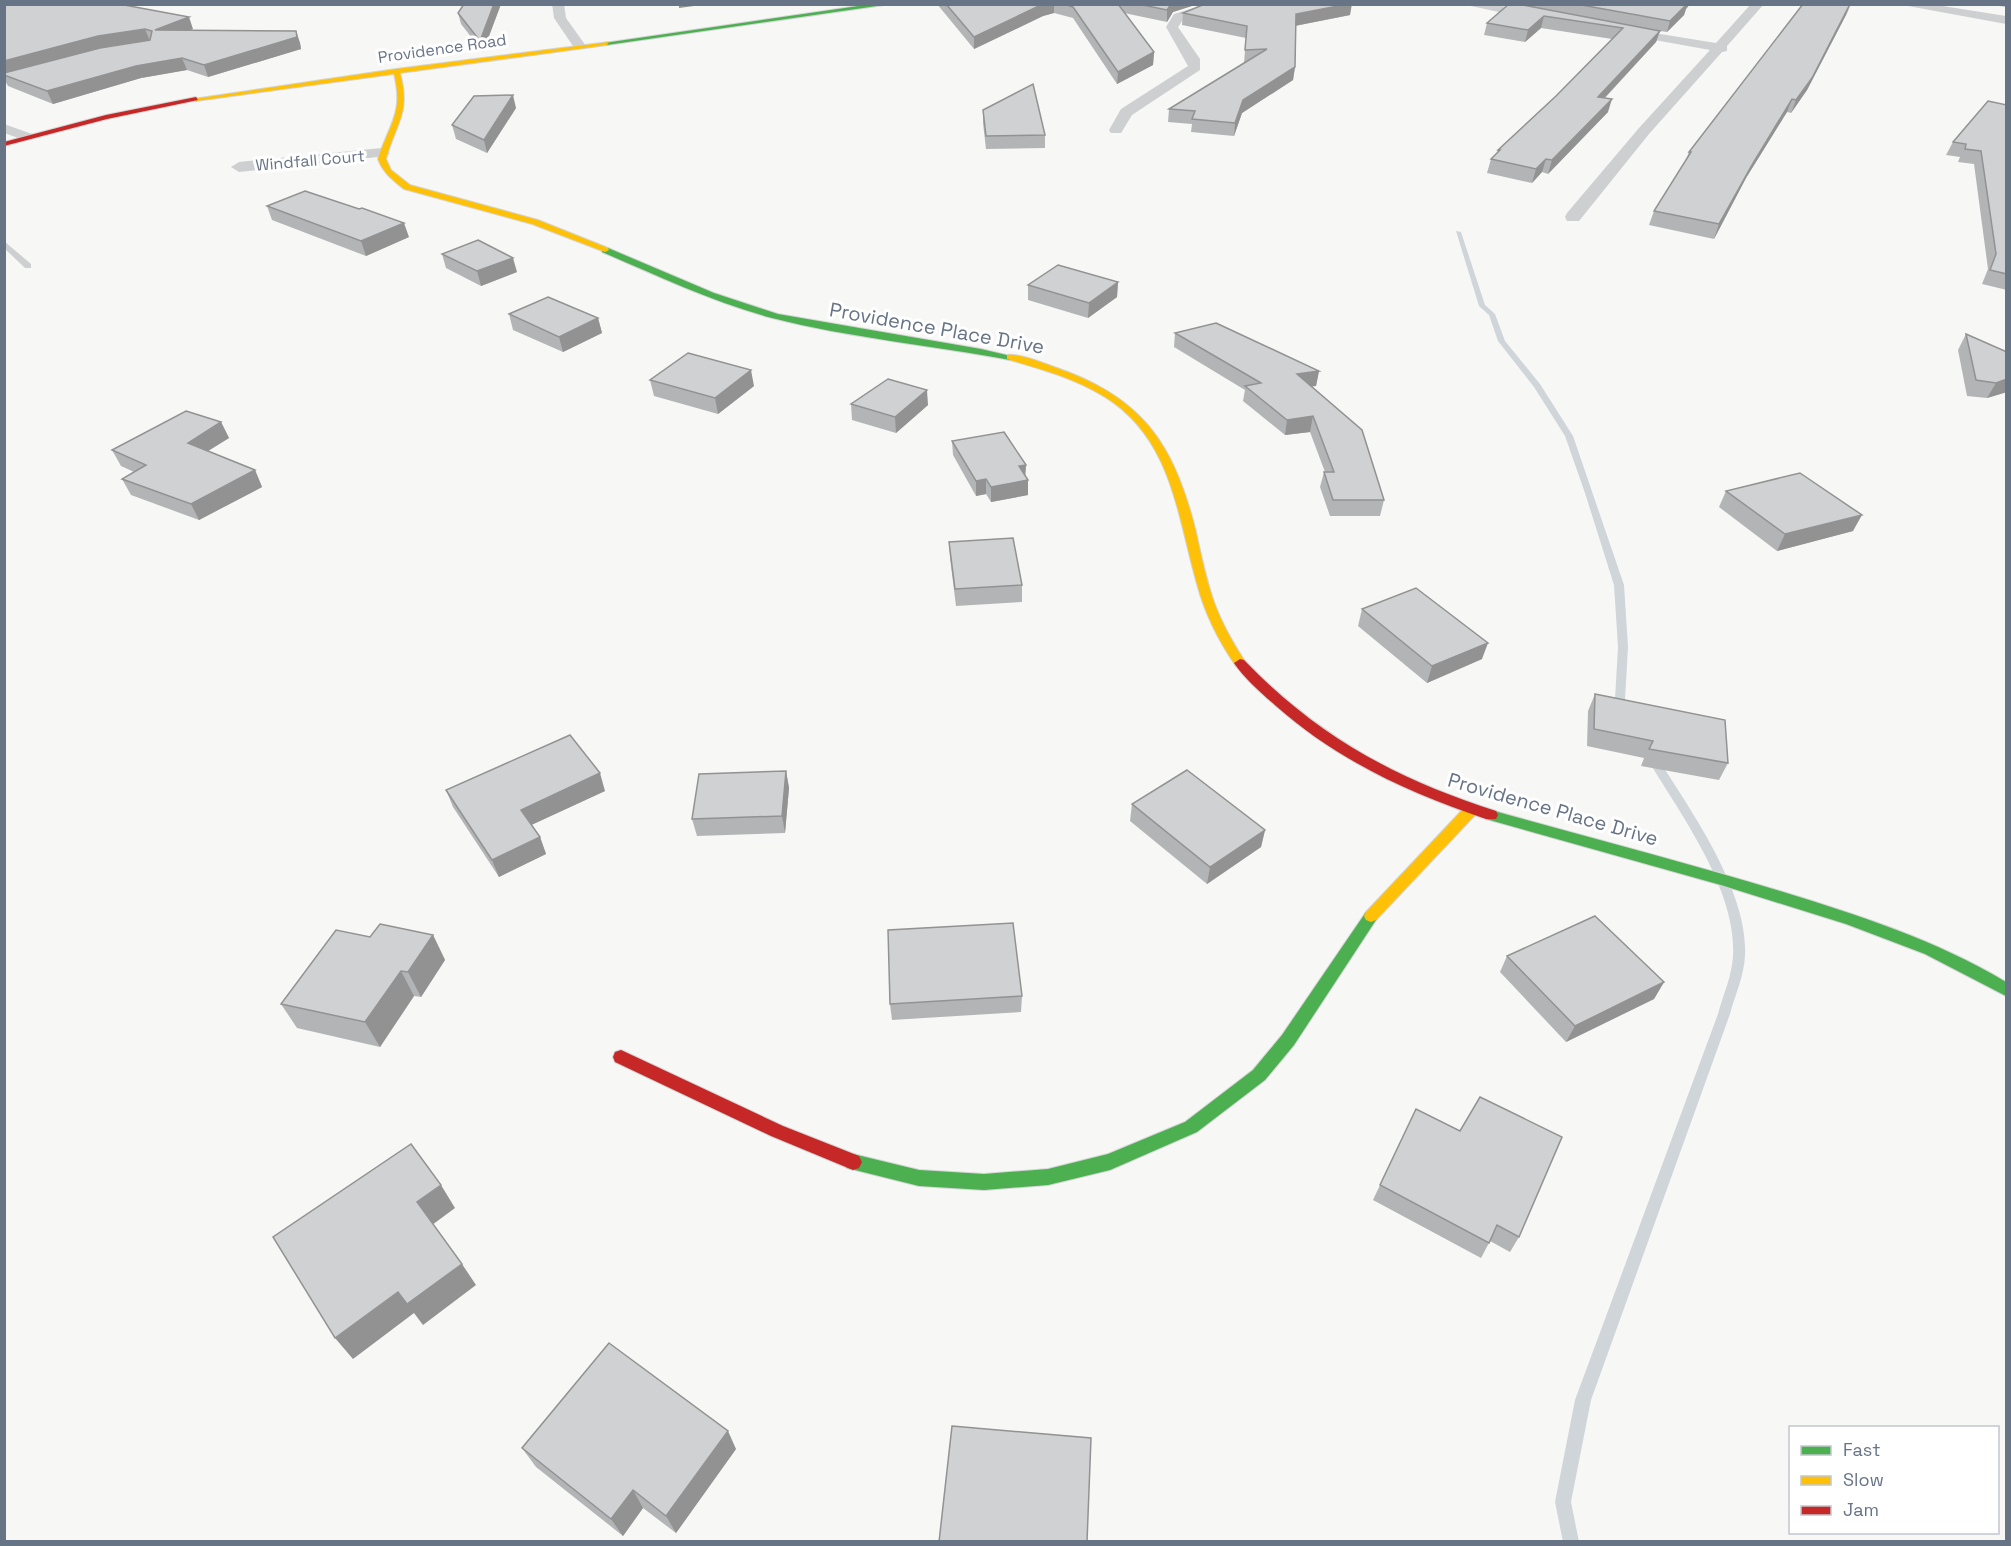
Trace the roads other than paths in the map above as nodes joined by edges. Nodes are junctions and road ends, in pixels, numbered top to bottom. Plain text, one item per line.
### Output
1 (558, 4) edge
2 (888, 4) edge
3 (1221, 4) edge
4 (1468, 4) edge
5 (1758, 4) edge
6 (1903, 4) edge
7 (1549, 18) edge
8 (2007, 20) edge
9 (1607, 28) edge
10 (580, 46) junction
11 (1722, 48) junction
12 (396, 71) junction
13 (4, 128) edge
14 (1116, 130) dead end
15 (27, 137) junction
16 (4, 144) edge
17 (381, 153) junction
18 (239, 167) dead end
19 (1573, 217) dead end
20 (4, 243) edge
21 (28, 266) dead end
22 (1471, 810) junction
23 (2007, 990) edge
24 (621, 1057) dead end

1 - 10 street
2 - 10 street, Providence Road
3 - 14 street
4 - 7 street
5 - 11 street
6 - 8 street
9 - 11 street
10 - 12 street, Providence Road
11 - 19 street
12 - 15 street, Providence Road
12 - 17 street
13 - 15 street
15 - 16 street, Providence Road
17 - 18 street, Windfall Court
17 - 22 street, Providence Place Drive
20 - 21 lane
22 - 23 street, Providence Place Drive
22 - 24 street

